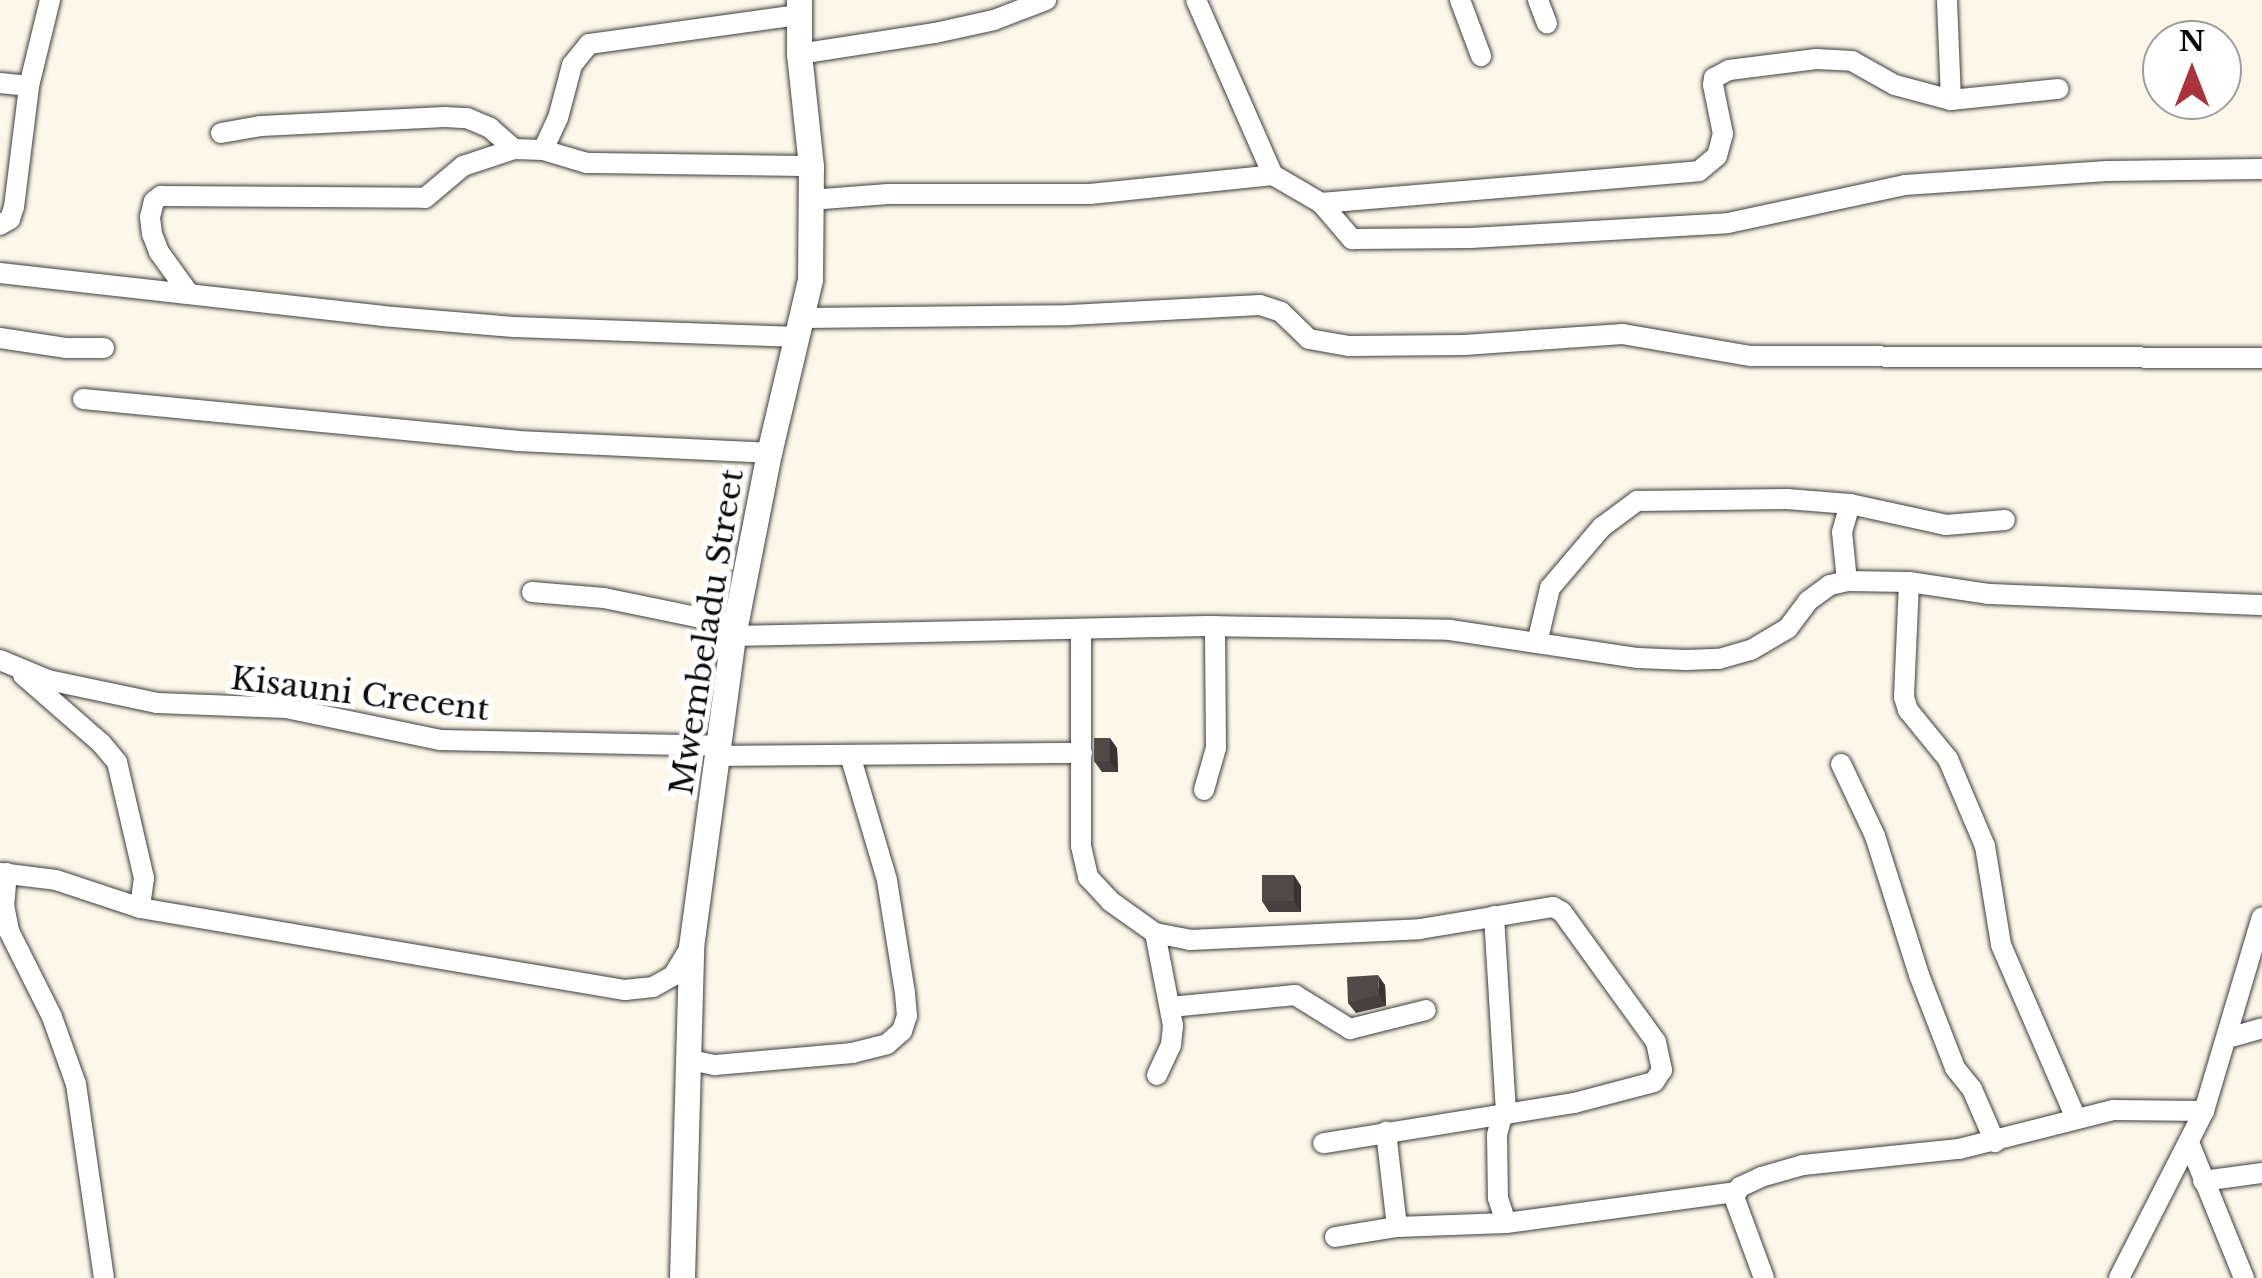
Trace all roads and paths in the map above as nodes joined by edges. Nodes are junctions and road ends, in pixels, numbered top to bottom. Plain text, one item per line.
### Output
1 (50, 0) edge
2 (1046, 0) edge
3 (1196, 0) edge
4 (1460, 0) edge
5 (1538, 0) edge
6 (1947, 0) edge
7 (799, 8) edge
8 (1548, 23) dead end
9 (799, 54) junction
10 (1481, 56) dead end
11 (0, 83) edge
12 (29, 86) junction
13 (2058, 89) dead end
14 (1951, 100) junction
15 (221, 133) dead end
16 (514, 149) junction
17 (543, 150) junction
18 (812, 166) junction
19 (2262, 169) edge
20 (1273, 176) junction
21 (810, 200) junction
22 (1321, 203) junction
23 (0, 225) edge
24 (0, 273) edge
25 (188, 292) junction
26 (801, 328) junction
27 (0, 338) edge
28 (104, 348) dead end
29 (2262, 358) edge
30 (82, 399) dead end
31 (769, 453) junction
32 (1850, 504) junction
33 (2006, 520) dead end
34 (1847, 581) junction
35 (1909, 582) junction
36 (532, 592) dead end
37 (2262, 605) edge
38 (1215, 626) junction
39 (1081, 629) junction
40 (734, 631) junction
41 (1537, 644) junction
42 (6, 663) edge
43 (719, 751) junction
44 (1082, 754) junction
45 (850, 755) junction
46 (1841, 764) dead end
47 (1204, 790) dead end
48 (3, 873) edge
49 (140, 908) junction
50 (1494, 916) junction
51 (2262, 917) edge
52 (1155, 933) junction
53 (691, 946) junction
54 (1170, 1006) junction
55 (1426, 1010) dead end
56 (2262, 1028) edge
57 (2228, 1038) junction
58 (686, 1059) junction
59 (1157, 1075) dead end
60 (2204, 1111) junction
61 (1504, 1115) junction
62 (2076, 1118) junction
63 (1386, 1132) junction
64 (1996, 1142) junction
65 (1324, 1143) dead end
66 (2190, 1145) junction
67 (2262, 1173) edge
68 (2203, 1181) junction
69 (1735, 1192) junction
70 (1506, 1223) junction
71 (1397, 1228) junction
72 (1334, 1237) dead end
73 (2262, 1265) edge
74 (104, 1278) edge
75 (682, 1278) edge
76 (1764, 1278) edge
77 (2119, 1278) edge
78 (2246, 1278) edge

1 - 12 street
2 - 9 street
3 - 20 street
4 - 10 street
5 - 8 street
6 - 14 street
7 - 9 street, Mwembeladu Street
7 - 17 street
9 - 18 street, Mwembeladu Street
11 - 12 street
12 - 23 street
13 - 14 street
14 - 22 street
15 - 16 street
16 - 17 street
16 - 25 street
17 - 18 street
18 - 21 street, Mwembeladu Street
19 - 22 street
20 - 21 street
20 - 22 street
21 - 26 street, Mwembeladu Street
24 - 25 street
25 - 26 street
26 - 29 street
26 - 31 street, Mwembeladu Street
27 - 28 street
30 - 31 street
31 - 40 street, Mwembeladu Street
32 - 33 street
32 - 34 street
32 - 41 street
34 - 35 street
34 - 41 street
35 - 37 street
35 - 62 street
36 - 40 street
38 - 39 street
38 - 41 street
38 - 47 street
39 - 40 street
39 - 44 street
40 - 43 street, Mwembeladu Street
42 - 43 street, Kisauni Crecent
42 - 49 street
43 - 45 street, Kisauni Crecent
43 - 53 street, Mwembeladu Street
44 - 45 street, Kisauni Crecent
44 - 52 street
45 - 58 street
46 - 64 street
48 - 49 street
48 - 74 street
49 - 53 street
50 - 52 street
50 - 61 street
50 - 61 street
51 - 57 street
52 - 54 street
53 - 58 street, Mwembeladu Street
54 - 55 street
54 - 59 street
56 - 57 street
57 - 60 street
58 - 75 street, Mwembeladu Street
60 - 62 street
60 - 66 street
61 - 63 street
61 - 70 street
62 - 64 street
63 - 65 street
63 - 71 street
64 - 69 street
66 - 68 street
66 - 77 street
67 - 68 street
68 - 78 street
69 - 70 street
69 - 76 street
70 - 71 street
71 - 72 street
73 - 78 street

